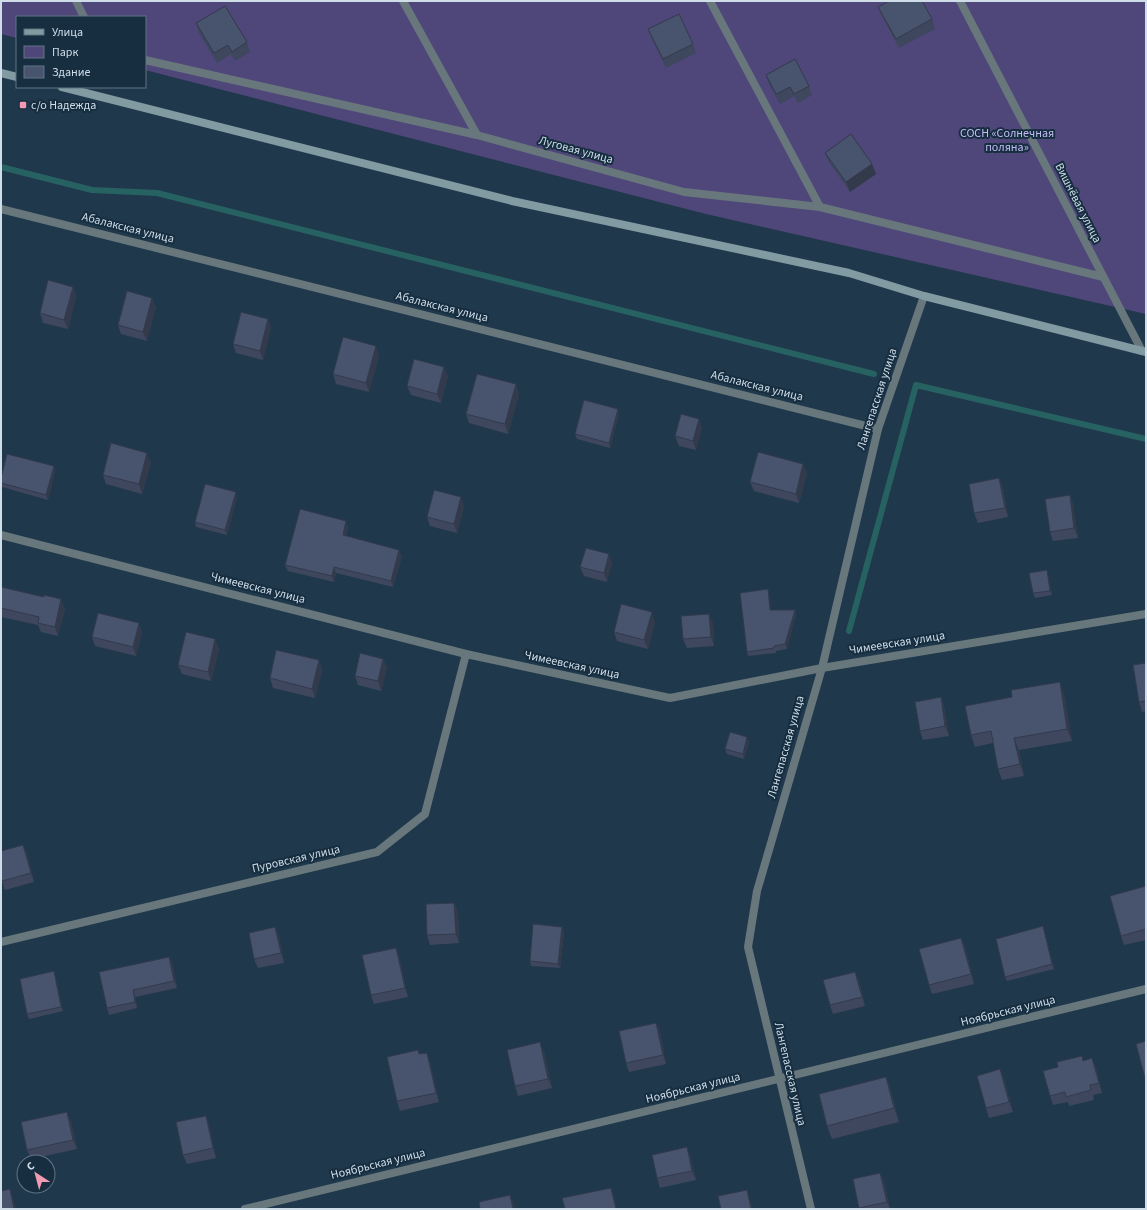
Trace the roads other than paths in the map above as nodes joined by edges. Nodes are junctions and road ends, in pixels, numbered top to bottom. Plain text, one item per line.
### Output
1 (76, 1) edge
2 (403, 1) edge
3 (710, 1) edge
4 (960, 1) edge
5 (84, 16) edge
6 (146, 60) edge
7 (1, 73) edge
8 (16, 77) edge
9 (73, 88) edge
10 (94, 90) edge
11 (477, 135) junction
12 (820, 207) junction
13 (1, 209) edge
14 (1103, 277) junction
15 (924, 296) junction
16 (1144, 352) edge
17 (878, 429) junction
18 (1, 535) edge
19 (1146, 614) edge
20 (466, 654) junction
21 (822, 668) junction
22 (1, 942) edge
23 (1146, 989) edge
24 (779, 1079) junction
25 (245, 1209) edge
26 (811, 1209) edge

1 - 5 street
2 - 11 street
3 - 12 street
4 - 14 street, Вишнёвая улица
6 - 11 street, Луговая улица
7 - 8 street
9 - 10 street
10 - 15 street
11 - 12 street, Луговая улица
12 - 14 street, Луговая улица
13 - 17 street, Абалакская улица
14 - 16 street, Вишнёвая улица
15 - 16 street
15 - 17 street, Лангепасская улица
17 - 21 street, Лангепасская улица
18 - 20 street, Чимеевская улица
19 - 21 street, Чимеевская улица
20 - 21 street, Чимеевская улица
20 - 22 street, Пуровская улица
21 - 24 street, Лангепасская улица
23 - 24 street, Ноябрьская улица
24 - 25 street, Ноябрьская улица
24 - 26 street, Лангепасская улица

